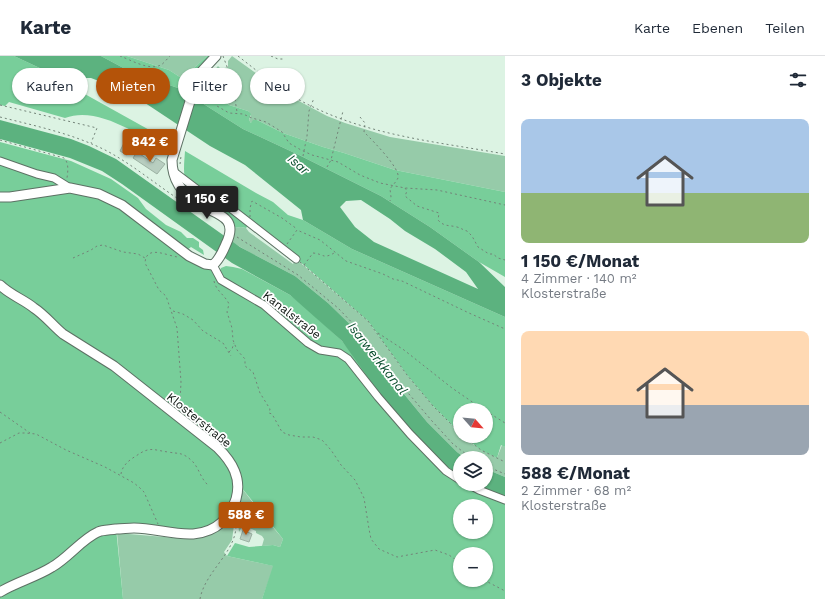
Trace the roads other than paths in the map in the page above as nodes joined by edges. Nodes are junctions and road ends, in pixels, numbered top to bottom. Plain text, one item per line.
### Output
1 (216, 56) edge
2 (0, 161) edge
3 (172, 171) junction
4 (67, 186) junction
5 (0, 197) edge
6 (296, 259) road end
7 (216, 264) junction
8 (0, 284) edge
9 (453, 476) edge
10 (482, 491) edge
11 (505, 500) edge
12 (0, 592) edge

1 - 3 main road
2 - 4 street
3 - 6 street
3 - 7 main road
4 - 5 main road
4 - 7 main road
7 - 9 street, Kanalstraße
8 - 12 main road, Klosterstraße
10 - 11 street

